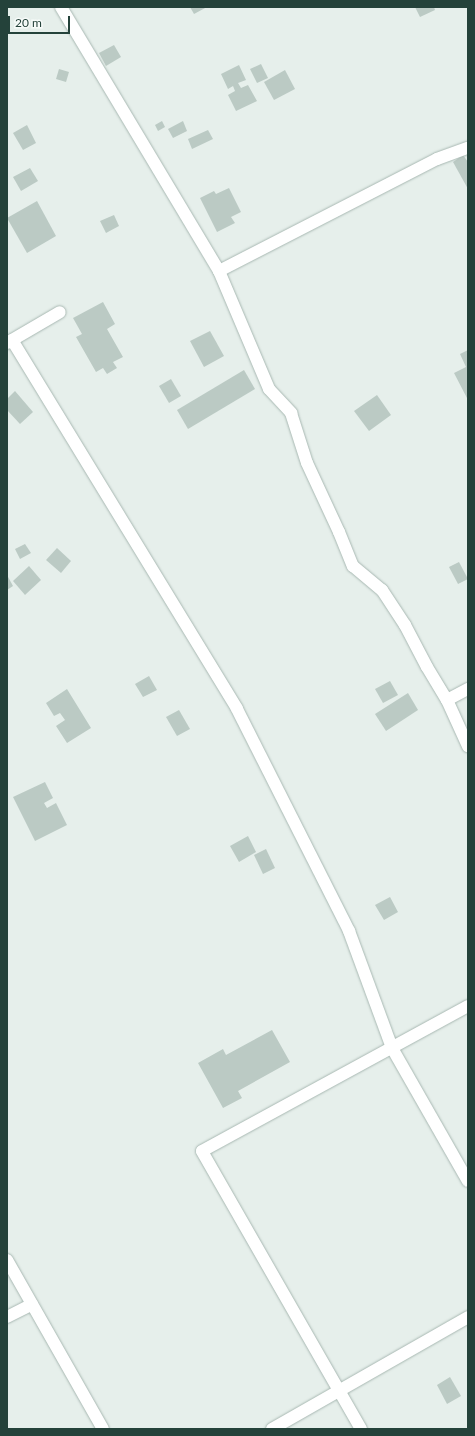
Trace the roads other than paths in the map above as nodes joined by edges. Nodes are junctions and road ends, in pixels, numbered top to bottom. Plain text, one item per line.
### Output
1 (61, 7) edge
2 (468, 148) edge
3 (219, 271) junction
4 (60, 312) dead end
5 (9, 341) edge
6 (468, 689) edge
7 (447, 700) junction
8 (468, 746) edge
9 (468, 1006) edge
10 (392, 1048) junction
11 (468, 1181) edge
12 (7, 1260) edge
13 (32, 1304) junction
14 (7, 1317) edge
15 (468, 1317) edge
16 (339, 1390) junction
17 (103, 1429) edge
18 (272, 1429) edge
19 (361, 1429) edge

1 - 3 street
2 - 3 street
3 - 7 street
4 - 5 street
5 - 10 street
6 - 7 street
7 - 8 street
9 - 10 street
10 - 11 street
10 - 16 street
12 - 13 street
13 - 14 street
13 - 17 street
15 - 16 street
16 - 18 street
16 - 19 street

